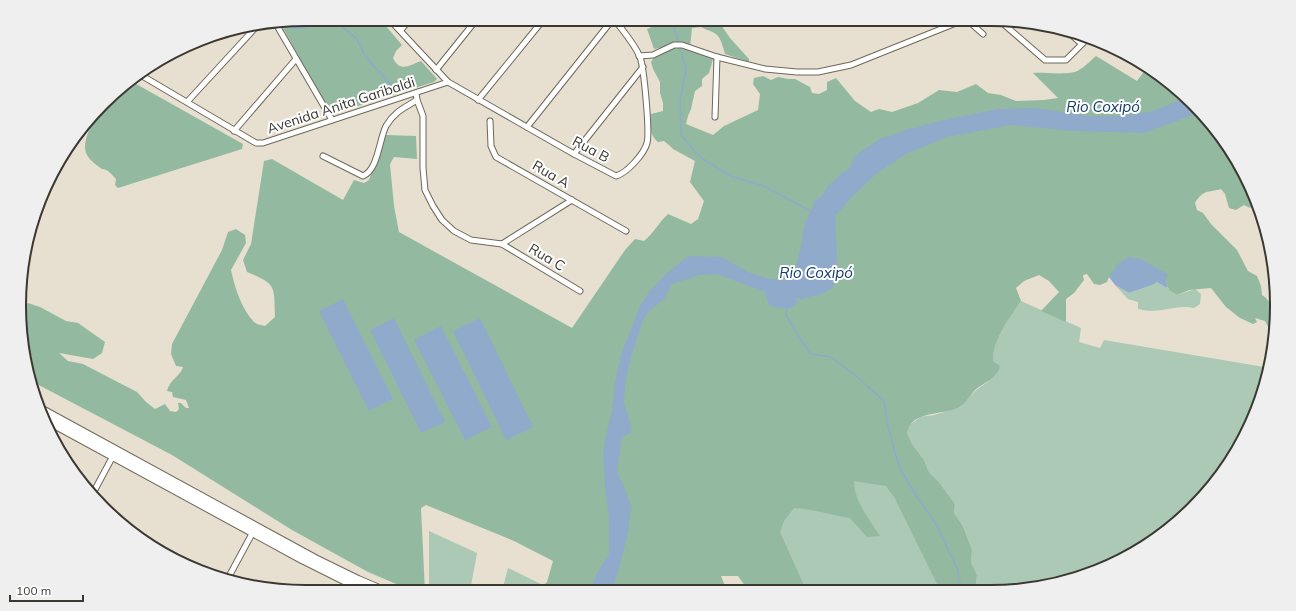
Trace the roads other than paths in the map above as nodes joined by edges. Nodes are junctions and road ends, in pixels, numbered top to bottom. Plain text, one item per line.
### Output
1 (397, 26) edge
2 (404, 26) edge
3 (471, 26) edge
4 (538, 26) edge
5 (607, 26) edge
6 (618, 26) edge
7 (948, 26) edge
8 (974, 26) edge
9 (1007, 27) edge
10 (278, 28) edge
11 (401, 30) junction
12 (253, 31) edge
13 (983, 34) dead end
14 (1078, 40) edge
15 (1082, 44) joint
16 (639, 56) junction
17 (717, 57) junction
18 (296, 59) junction
19 (643, 67) junction
20 (436, 70) junction
21 (144, 77) edge
22 (448, 82) junction
23 (416, 93) junction
24 (417, 100) junction
25 (478, 100) junction
26 (187, 102) junction
27 (715, 117) dead end
28 (332, 120) junction
29 (490, 121) dead end
30 (527, 127) junction
31 (234, 131) junction
32 (574, 154) junction
33 (323, 156) dead end
34 (572, 200) junction
35 (626, 231) dead end
36 (502, 244) junction
37 (580, 291) dead end
38 (47, 413) edge
39 (52, 423) edge
40 (113, 456) junction
41 (95, 490) edge
42 (253, 532) junction
43 (230, 574) edge
44 (352, 585) edge
45 (370, 585) edge

1 - 11 street, Rua B
2 - 11 street
3 - 20 street
4 - 25 street
5 - 30 street
6 - 16 street
7 - 17 street
8 - 13 street
9 - 15 street
10 - 18 street
11 - 20 street, Rua B
12 - 26 street
14 - 15 street
16 - 17 street
16 - 19 street
17 - 27 street
18 - 28 street
18 - 31 street
19 - 32 street
19 - 32 street, Rua B
20 - 22 street, Rua B
21 - 26 street, Avenida Anita Garibaldi
22 - 23 street, Avenida Anita Garibaldi
22 - 25 street, Rua B
23 - 24 street
23 - 28 street, Avenida Anita Garibaldi
24 - 33 street
24 - 36 street
25 - 30 street, Rua B
26 - 31 street, Avenida Anita Garibaldi
28 - 31 street, Avenida Anita Garibaldi
29 - 34 street, Rua A
30 - 32 street, Rua B
34 - 35 street, Rua A
34 - 36 street
36 - 37 street, Rua C
38 - 45 main road
39 - 40 main road
40 - 41 street
40 - 42 main road
42 - 43 street
42 - 44 main road

